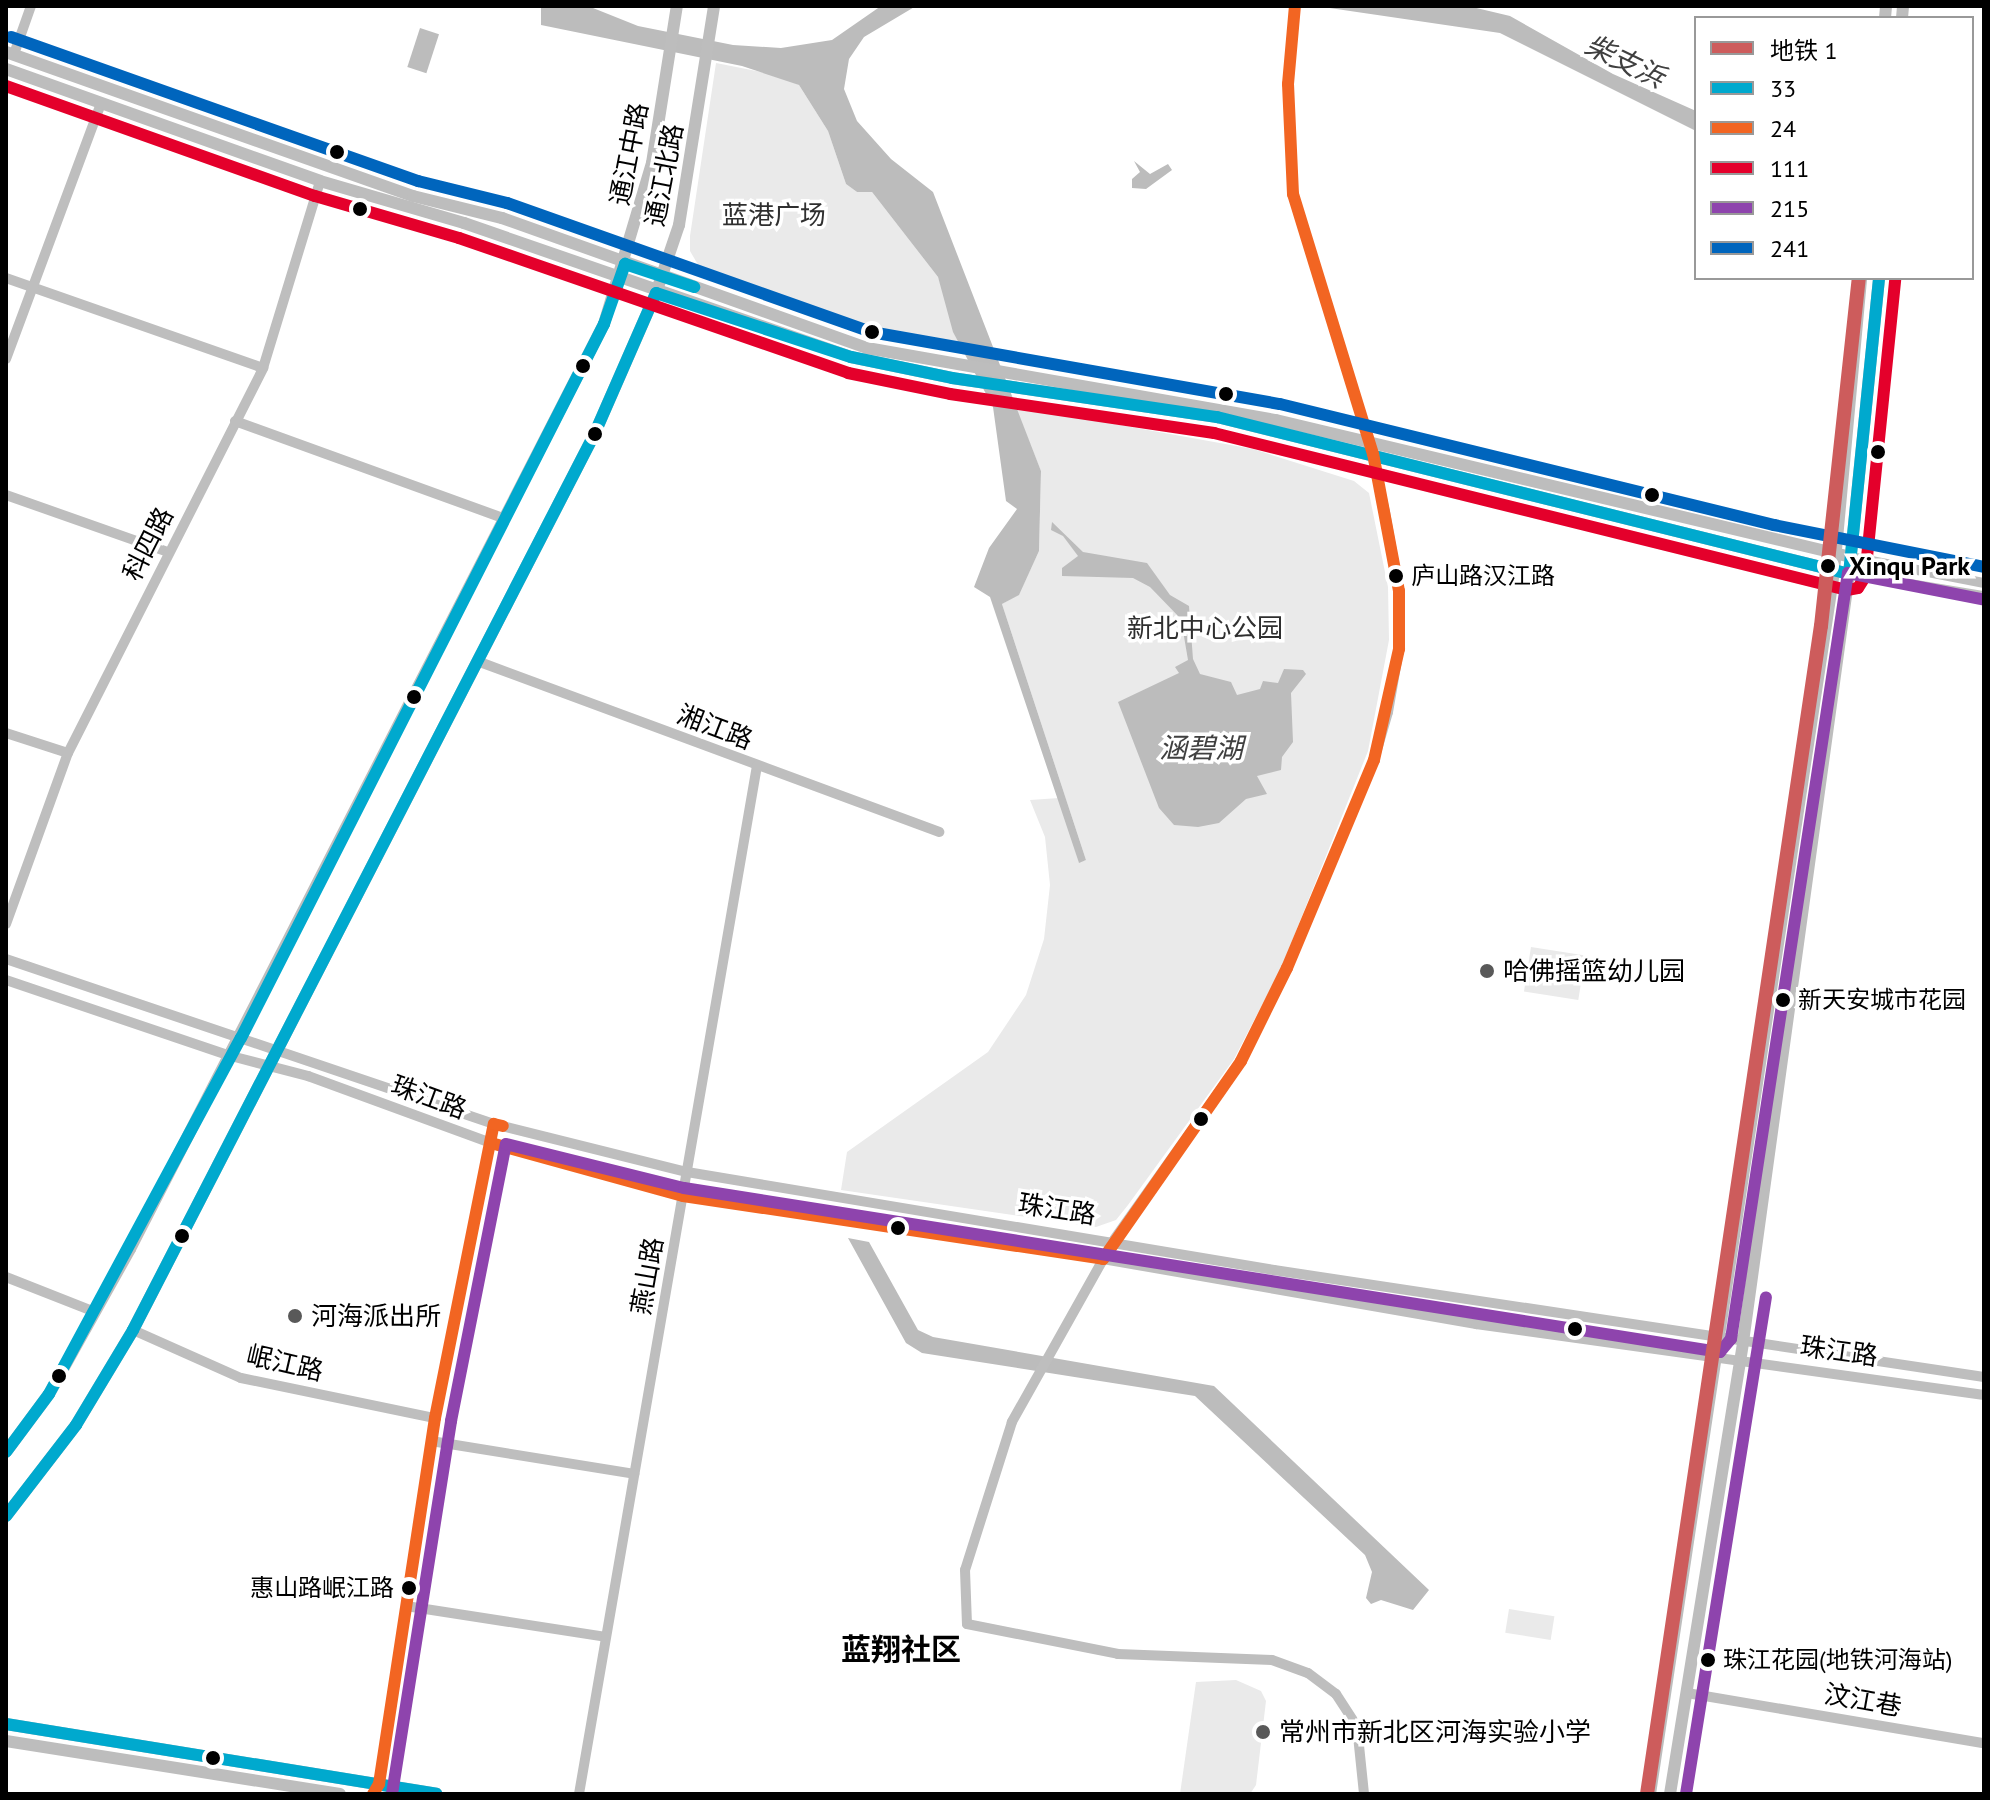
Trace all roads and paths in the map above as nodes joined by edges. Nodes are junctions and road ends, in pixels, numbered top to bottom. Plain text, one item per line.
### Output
1 (31, 6) edge
2 (714, 6) edge
3 (1295, 6) edge
4 (676, 13) edge
5 (10, 53) edge
6 (6, 69) edge
7 (101, 104) junction
8 (320, 181) junction
9 (625, 264) junction
10 (662, 276) junction
11 (6, 278) edge
12 (620, 279) junction
13 (1861, 280) edge
14 (1879, 280) edge
15 (32, 288) junction
16 (656, 293) junction
17 (6, 359) edge
18 (263, 368) junction
19 (1019, 382) junction
20 (235, 421) junction
21 (1369, 441) junction
22 (1373, 454) junction
23 (6, 495) edge
24 (505, 519) junction
25 (168, 552) junction
26 (1835, 554) junction
27 (1851, 557) junction
28 (1834, 571) junction
29 (1849, 574) junction
30 (1984, 583) edge
31 (1984, 596) edge
32 (477, 661) junction
33 (6, 733) edge
34 (68, 753) junction
35 (757, 766) junction
36 (939, 832) dead end
37 (6, 924) edge
38 (6, 959) edge
39 (6, 980) edge
40 (241, 1038) junction
41 (280, 1049) junction
42 (231, 1056) junction
43 (268, 1066) junction
44 (494, 1124) junction
45 (491, 1143) junction
46 (687, 1172) junction
47 (683, 1196) junction
48 (1114, 1240) junction
49 (1103, 1259) junction
50 (6, 1277) edge
51 (95, 1312) junction
52 (133, 1330) junction
53 (1715, 1337) junction
54 (1743, 1342) junction
55 (1712, 1355) junction
56 (1741, 1359) junction
57 (1984, 1377) edge
58 (1984, 1395) edge
59 (435, 1418) junction
60 (431, 1441) junction
61 (6, 1452) edge
62 (634, 1474) junction
63 (6, 1516) edge
64 (406, 1606) junction
65 (606, 1637) junction
66 (1687, 1693) junction
67 (6, 1724) edge
68 (6, 1741) edge
69 (1984, 1743) edge
70 (378, 1791) edge
71 (340, 1794) edge
72 (436, 1794) edge
73 (579, 1794) edge
74 (1364, 1794) edge
75 (1650, 1794) edge
76 (1670, 1794) edge

1 - 5 street
2 - 10 main road, 通江北路
3 - 21 street
4 - 9 main road, 通江中路
5 - 9 main road
6 - 7 main road
7 - 8 main road
7 - 15 street
8 - 12 main road
8 - 18 street, 科四路
9 - 10 main road
9 - 12 main road, 通江中路
10 - 16 main road, 通江北路
10 - 19 main road
11 - 15 street
12 - 16 main road
12 - 24 main road, 通江中路
13 - 26 main road
14 - 27 main road
15 - 17 street
15 - 18 street
16 - 19 main road
16 - 32 main road
18 - 20 street, 科四路
19 - 21 main road
19 - 22 main road
20 - 24 street
20 - 25 street, 科四路
21 - 22 street
21 - 26 main road
22 - 28 main road
22 - 48 street
23 - 25 street
24 - 40 main road, 通江中路
25 - 34 street, 科四路
26 - 27 main road
26 - 28 main road
27 - 29 main road
27 - 30 street
28 - 29 main road
28 - 53 main road
29 - 31 street
29 - 54 main road
32 - 35 street, 湘江路
32 - 41 main road
33 - 34 street
34 - 37 street, 科四路
35 - 36 street, 湘江路
35 - 46 street, 燕山路
38 - 40 street, 珠江路
39 - 42 street, 珠江路
40 - 41 street, 珠江路
40 - 42 main road, 通江中路
41 - 43 main road
41 - 44 street, 珠江路
42 - 43 street, 珠江路
42 - 51 main road, 通江中路
43 - 45 street, 珠江路
43 - 52 main road
44 - 45 street
44 - 46 street, 珠江路
45 - 47 street, 珠江路
45 - 59 street
46 - 47 street, 燕山路
46 - 48 street, 珠江路
47 - 49 street, 珠江路
47 - 62 street, 燕山路
48 - 49 street
48 - 53 street, 珠江路
49 - 55 street, 珠江路
49 - 74 street
50 - 51 street
51 - 61 main road, 通江中路
52 - 59 street, 岷江路
52 - 63 main road
53 - 54 street, 珠江路
53 - 55 main road
54 - 56 main road
54 - 57 street, 珠江路
55 - 56 street, 珠江路
55 - 75 main road
56 - 58 street, 珠江路
56 - 66 main road
59 - 60 street
60 - 62 street
60 - 64 street
62 - 65 street, 燕山路
64 - 65 street
64 - 70 street
65 - 73 street, 燕山路
66 - 69 street, 汶江巷
66 - 76 main road
67 - 70 main road
68 - 71 main road
70 - 72 main road

